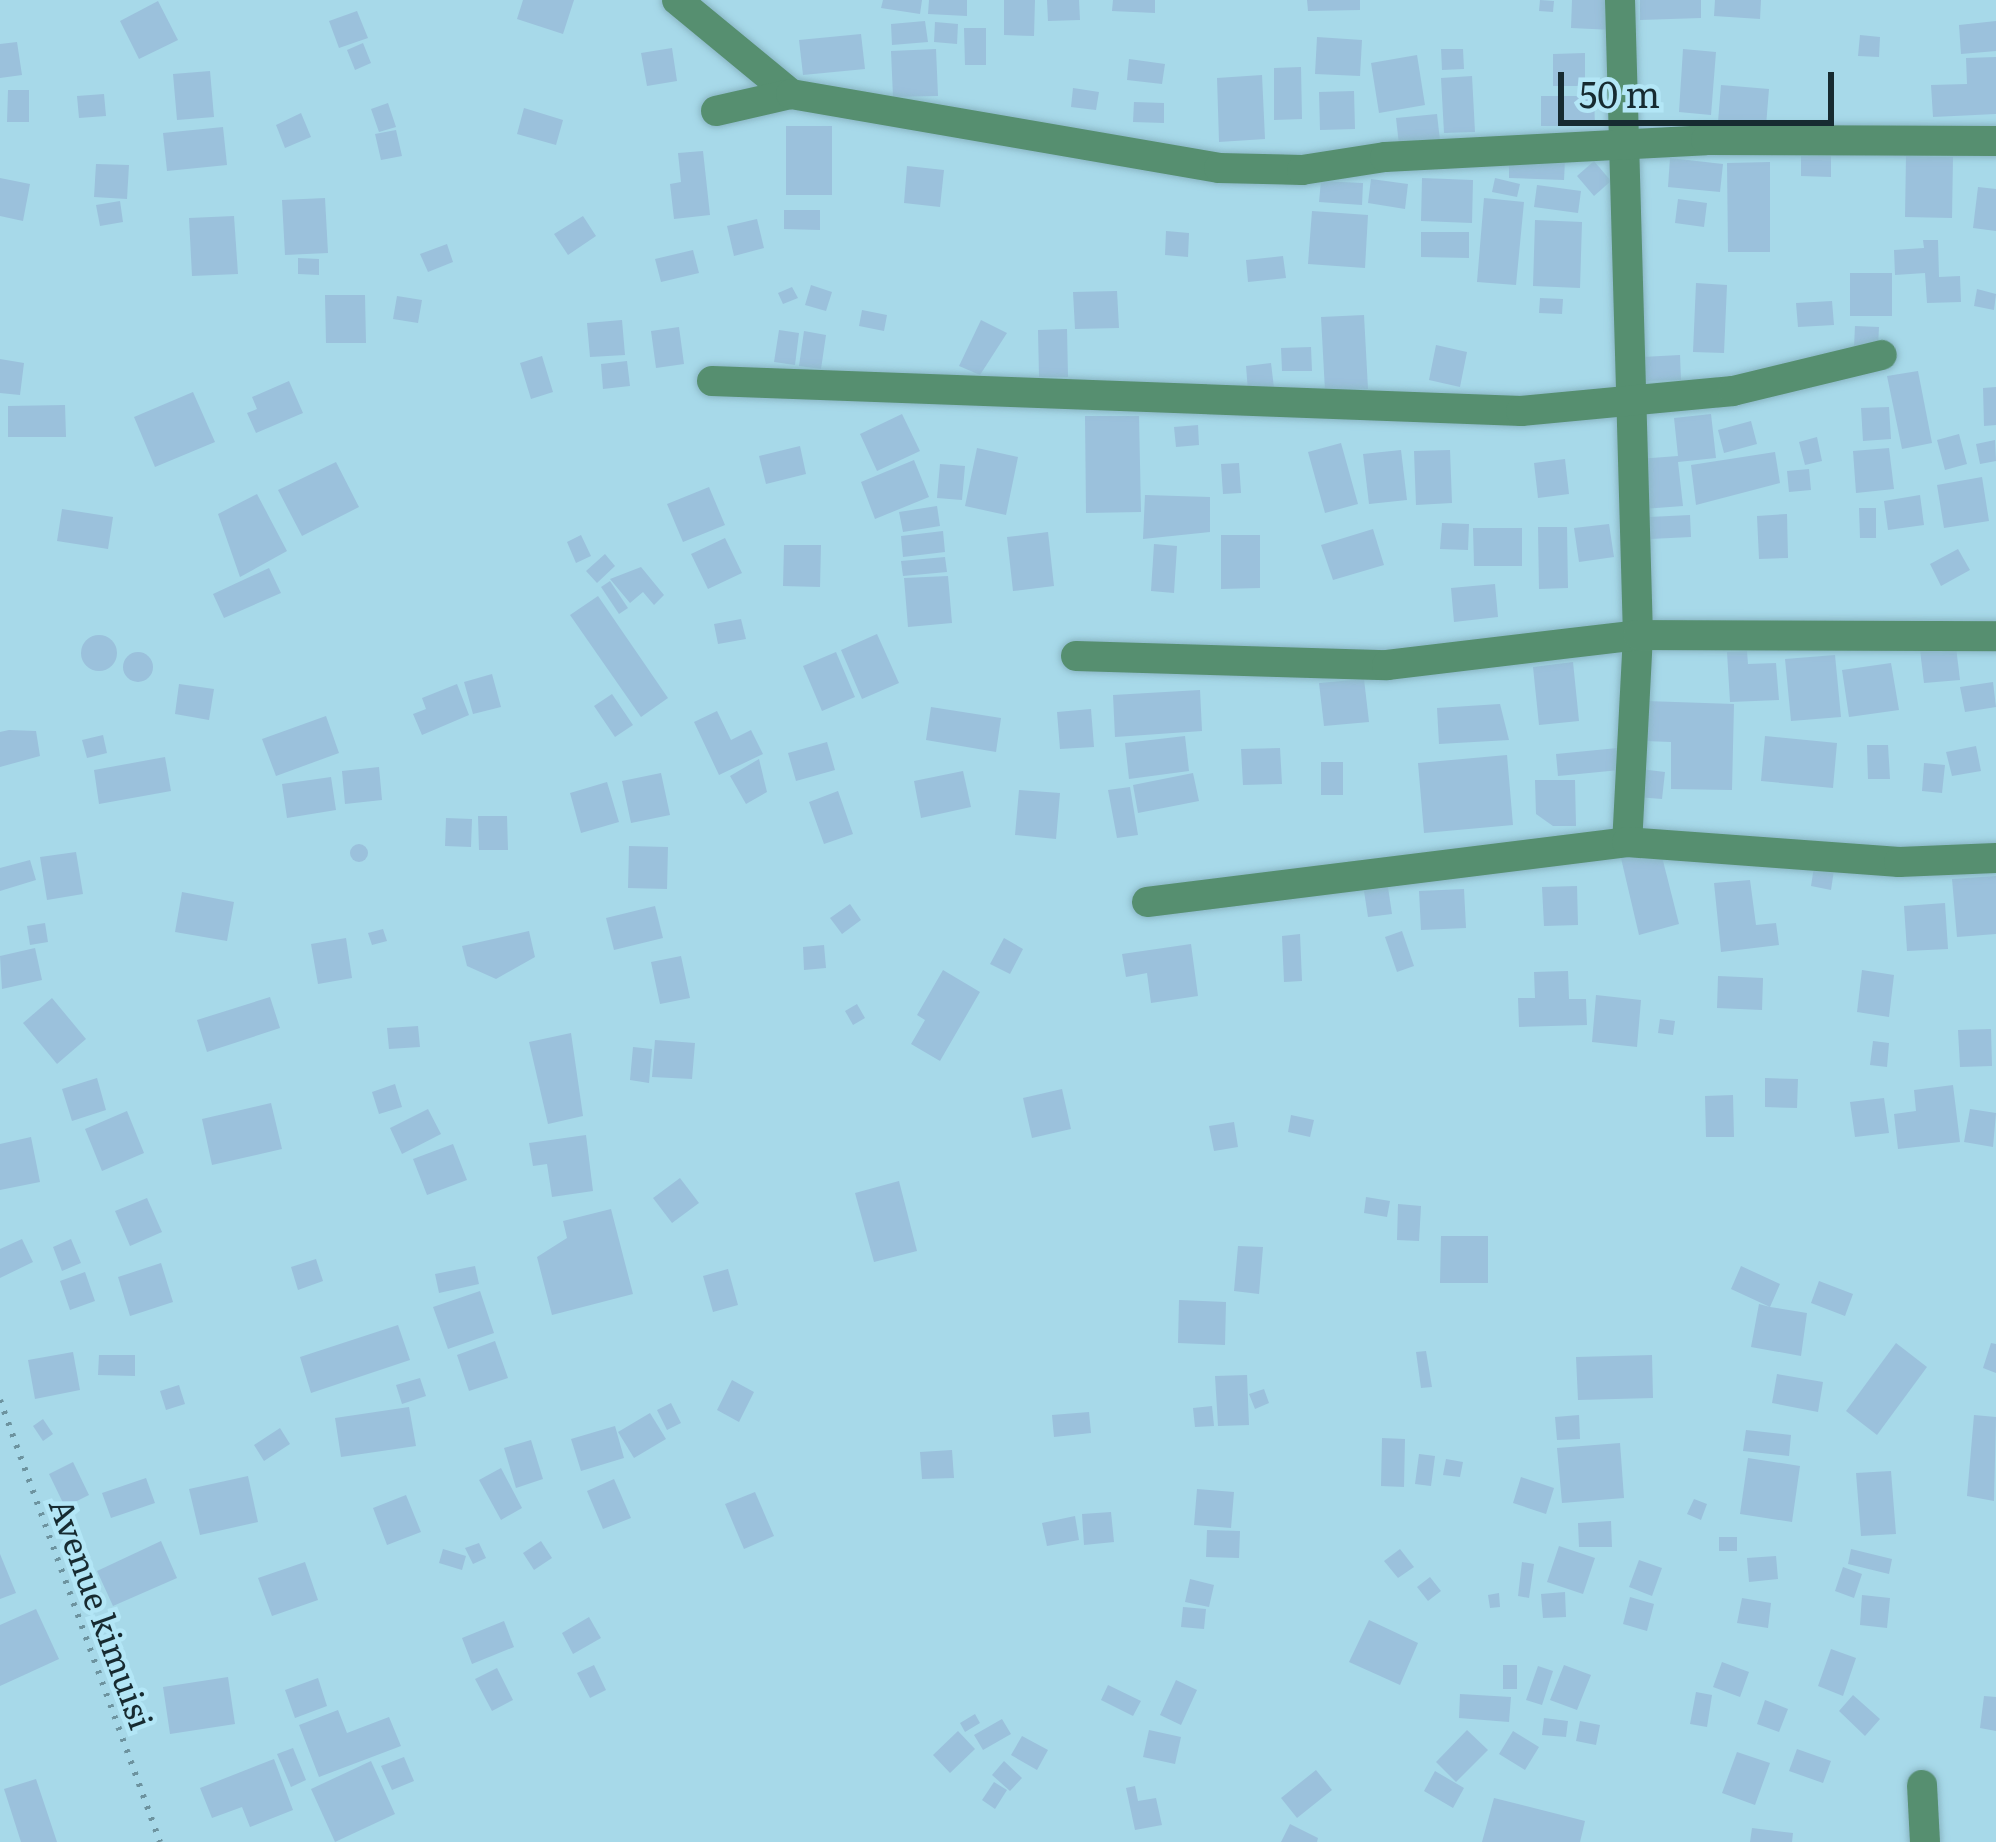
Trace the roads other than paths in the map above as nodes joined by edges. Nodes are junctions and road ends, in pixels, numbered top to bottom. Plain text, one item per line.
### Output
1 (677, 0) edge
2 (1620, 0) edge
3 (791, 94) junction
4 (716, 112) dead end
5 (1996, 141) edge
6 (1621, 146) junction
7 (1882, 355) dead end
8 (712, 381) dead end
9 (1630, 397) junction
10 (1638, 635) junction
11 (1996, 636) edge
12 (1076, 656) dead end
13 (1627, 842) junction
14 (1996, 859) edge
15 (1147, 902) dead end
16 (1922, 1785) dead end
17 (1925, 1842) edge

1 - 3 street
2 - 6 street
3 - 4 street
3 - 6 street
5 - 6 street
6 - 9 street
7 - 9 street
8 - 9 street
9 - 10 street
10 - 11 street
10 - 12 street
10 - 13 street
13 - 14 street
13 - 15 street
16 - 17 street

